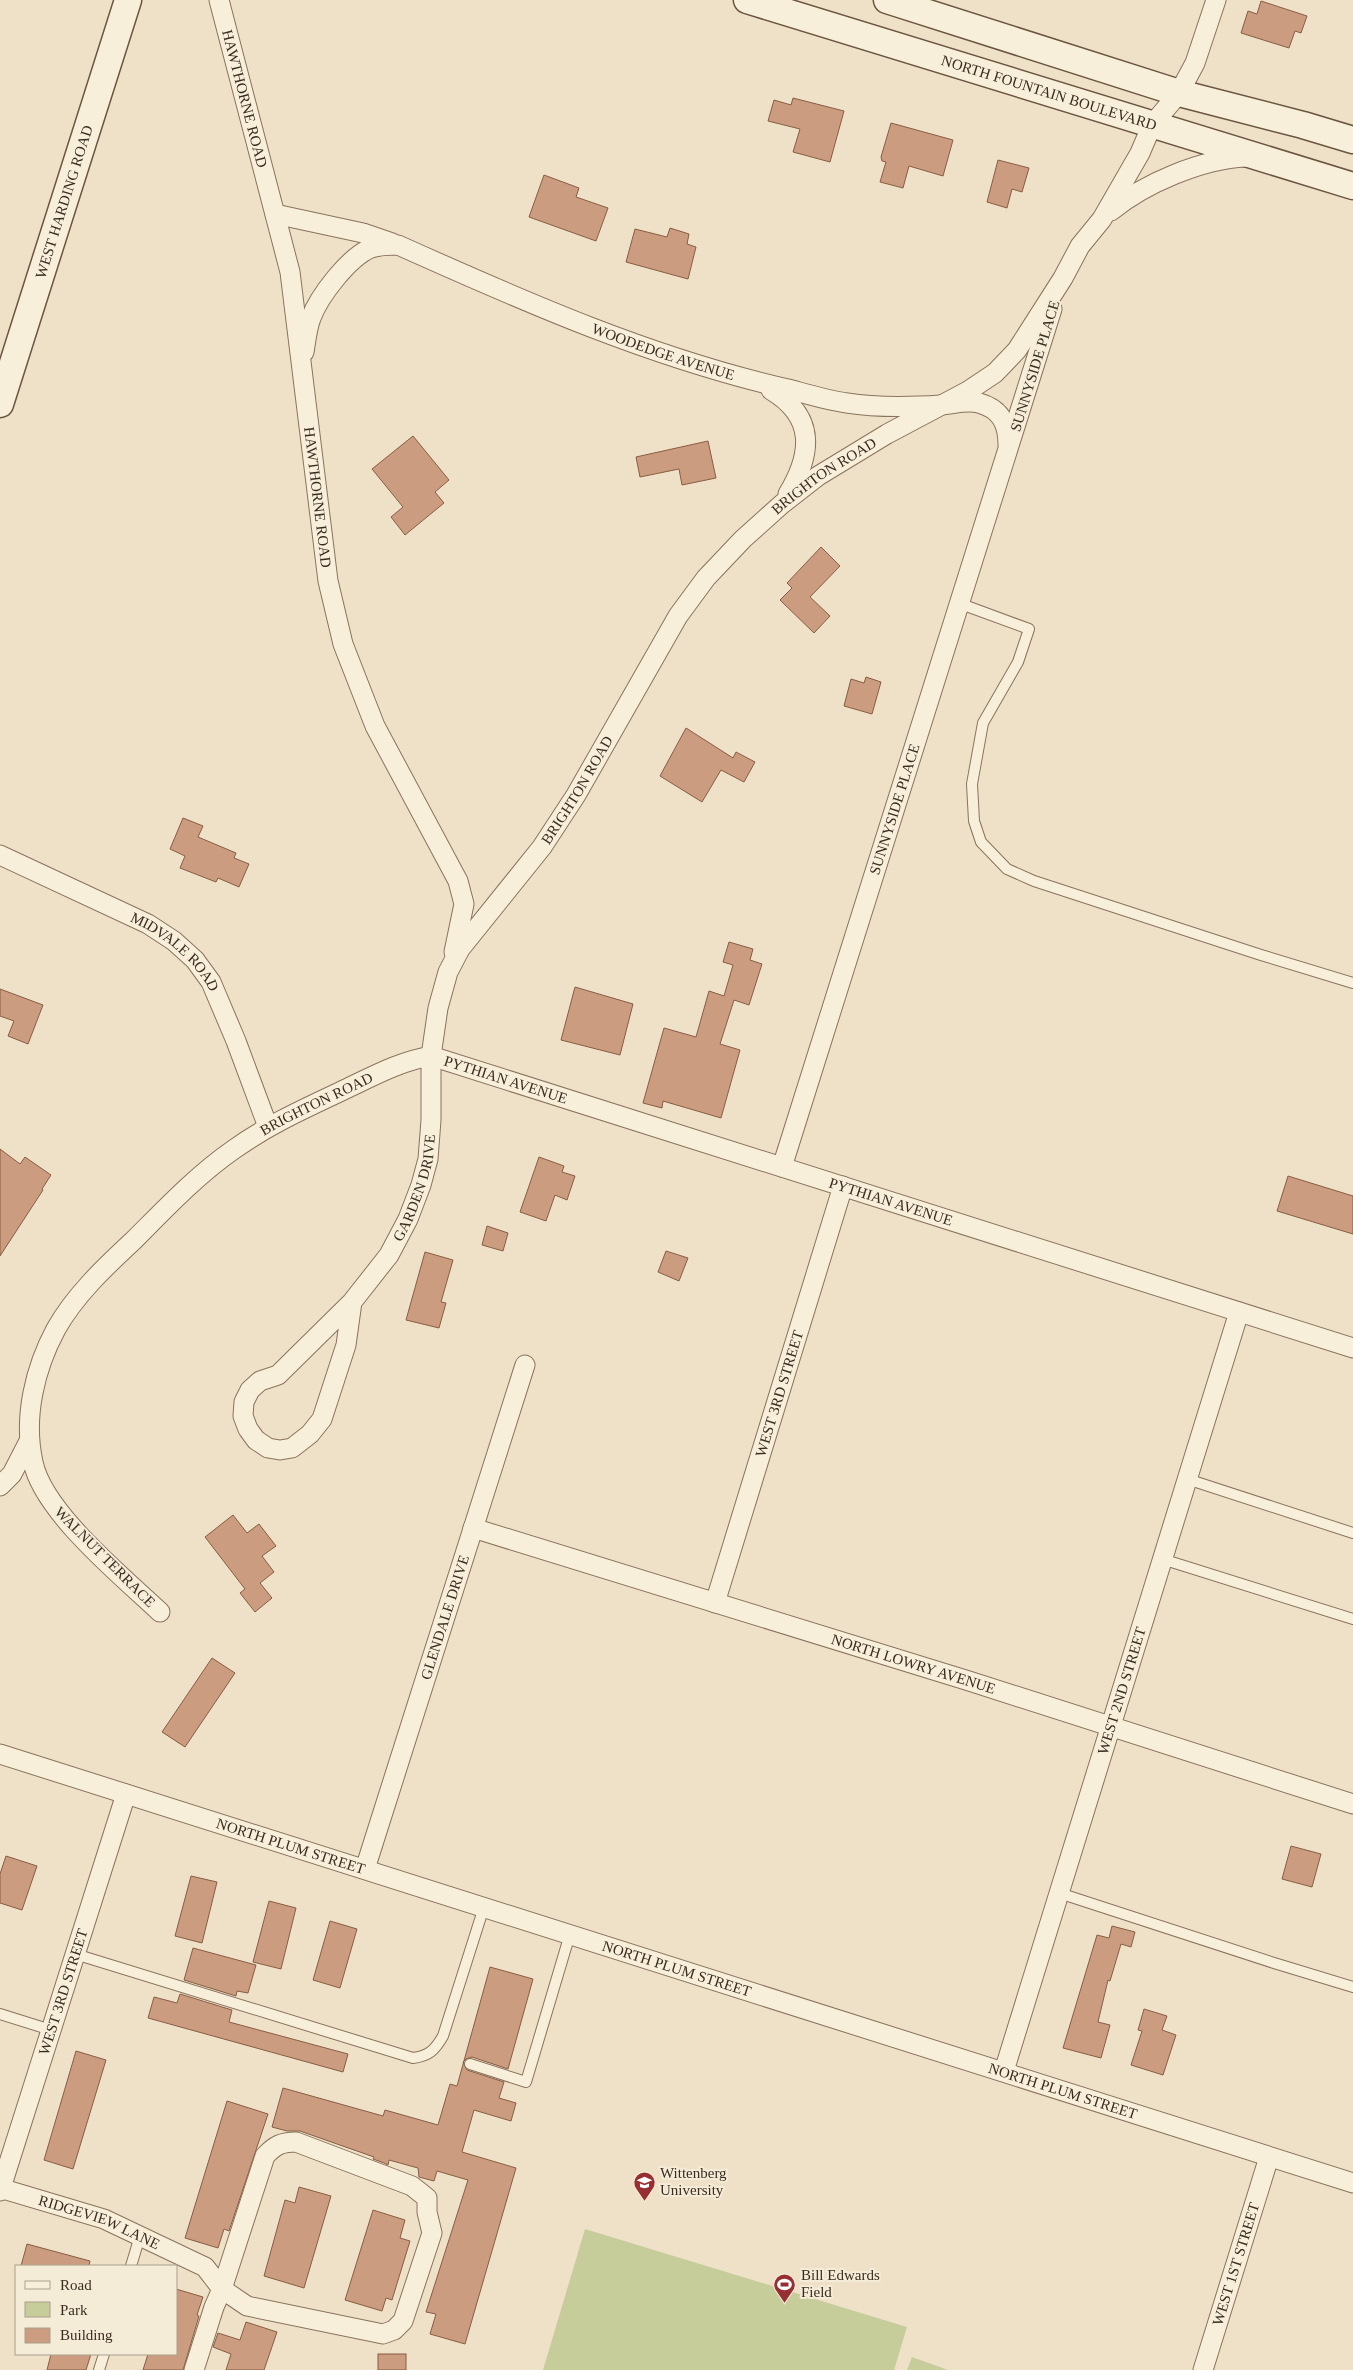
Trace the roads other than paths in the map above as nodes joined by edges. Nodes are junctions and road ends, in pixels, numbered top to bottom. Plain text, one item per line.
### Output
1 (128, 0) edge
2 (218, 0) edge
3 (746, 0) edge
4 (887, 0) edge
5 (1216, 0) edge
6 (776, 4) edge
7 (1178, 93) junction
8 (1152, 125) junction
9 (1353, 140) edge
10 (1256, 156) junction
11 (1353, 186) edge
12 (275, 214) junction
13 (1102, 218) junction
14 (398, 245) junction
15 (1063, 278) junction
16 (302, 374) junction
17 (759, 383) junction
18 (0, 404) edge
19 (944, 405) junction
20 (1008, 454) junction
21 (782, 504) junction
22 (961, 604) junction
23 (0, 856) edge
24 (448, 972) junction
25 (1353, 983) edge
26 (431, 1056) junction
27 (268, 1127) junction
28 (782, 1166) junction
29 (843, 1186) junction
30 (352, 1302) junction
31 (1240, 1312) junction
32 (1353, 1348) edge
33 (525, 1365) dead end
34 (29, 1441) junction
35 (1187, 1479) junction
36 (0, 1486) edge
37 (473, 1528) junction
38 (1353, 1533) edge
39 (1162, 1560) junction
40 (715, 1603) junction
41 (160, 1612) dead end
42 (1353, 1619) edge
43 (1110, 1726) junction
44 (0, 1754) edge
45 (126, 1794) junction
46 (1353, 1804) edge
47 (365, 1869) junction
48 (1059, 1892) junction
49 (484, 1907) junction
50 (570, 1934) junction
51 (75, 1954) junction
52 (1353, 1987) edge
53 (0, 2014) edge
54 (51, 2030) junction
55 (470, 2064) dead end
56 (1004, 2071) junction
57 (1269, 2157) junction
58 (1353, 2183) edge
59 (0, 2189) edge
60 (140, 2236) junction
61 (131, 2265) edge
62 (222, 2289) junction
63 (104, 2355) edge
64 (100, 2370) edge
65 (194, 2370) edge
66 (1203, 2370) edge

1 - 18 street, WEST HARDING ROAD
2 - 12 street, HAWTHORNE ROAD
3 - 6 street, NORTH FOUNTAIN BOULEVARD
4 - 7 street
5 - 7 street, BRIGHTON ROAD
6 - 8 street, NORTH FOUNTAIN BOULEVARD
7 - 8 street, BRIGHTON ROAD
7 - 9 street
8 - 10 street, NORTH FOUNTAIN BOULEVARD
8 - 13 street, BRIGHTON ROAD
10 - 11 street, NORTH FOUNTAIN BOULEVARD
10 - 13 street
12 - 14 street, WOODEDGE AVENUE
12 - 16 street, HAWTHORNE ROAD
13 - 15 street, BRIGHTON ROAD
14 - 16 street
14 - 17 street, WOODEDGE AVENUE
15 - 19 street, BRIGHTON ROAD
15 - 20 street, SUNNYSIDE PLACE
16 - 24 street, HAWTHORNE ROAD
17 - 19 street, WOODEDGE AVENUE
17 - 21 street
19 - 20 street, SUNNYSIDE PLACE
19 - 21 street, BRIGHTON ROAD
20 - 22 street, SUNNYSIDE PLACE
21 - 24 street, BRIGHTON ROAD
22 - 25 lane
22 - 28 street, SUNNYSIDE PLACE
23 - 27 street, MIDVALE ROAD
24 - 26 street, BRIGHTON ROAD
26 - 27 street, BRIGHTON ROAD
26 - 28 street, PYTHIAN AVENUE
26 - 30 street, GARDEN DRIVE
27 - 34 street, BRIGHTON ROAD
28 - 29 street, PYTHIAN AVENUE
29 - 31 street, PYTHIAN AVENUE
29 - 40 street, WEST 3RD STREET
30 - 30 street, GARDEN DRIVE
31 - 32 street, PYTHIAN AVENUE
31 - 35 street, WEST 2ND STREET
33 - 37 street, GLENDALE DRIVE
34 - 36 street
34 - 41 street, WALNUT TERRACE
35 - 38 lane
35 - 39 street, WEST 2ND STREET
37 - 40 street, NORTH LOWRY AVENUE
37 - 47 street, GLENDALE DRIVE
39 - 42 lane
39 - 43 street, WEST 2ND STREET
40 - 43 street, NORTH LOWRY AVENUE
43 - 46 street, NORTH LOWRY AVENUE
43 - 48 street, WEST 2ND STREET
44 - 45 street, NORTH PLUM STREET
45 - 47 street, NORTH PLUM STREET
45 - 51 street, WEST 3RD STREET
47 - 49 street, NORTH PLUM STREET
48 - 52 lane
48 - 56 street, WEST 2ND STREET
49 - 50 street, NORTH PLUM STREET
49 - 51 lane
50 - 55 lane
50 - 56 street, NORTH PLUM STREET
51 - 54 street, WEST 3RD STREET
53 - 54 lane
54 - 59 street, WEST 3RD STREET
56 - 57 street, NORTH PLUM STREET
57 - 58 street, NORTH PLUM STREET
57 - 66 street, WEST 1ST STREET
59 - 60 street, RIDGEVIEW LANE
60 - 61 lane
60 - 62 street, RIDGEVIEW LANE
62 - 62 street, RIDGEVIEW LANE
62 - 65 street
63 - 64 lane

